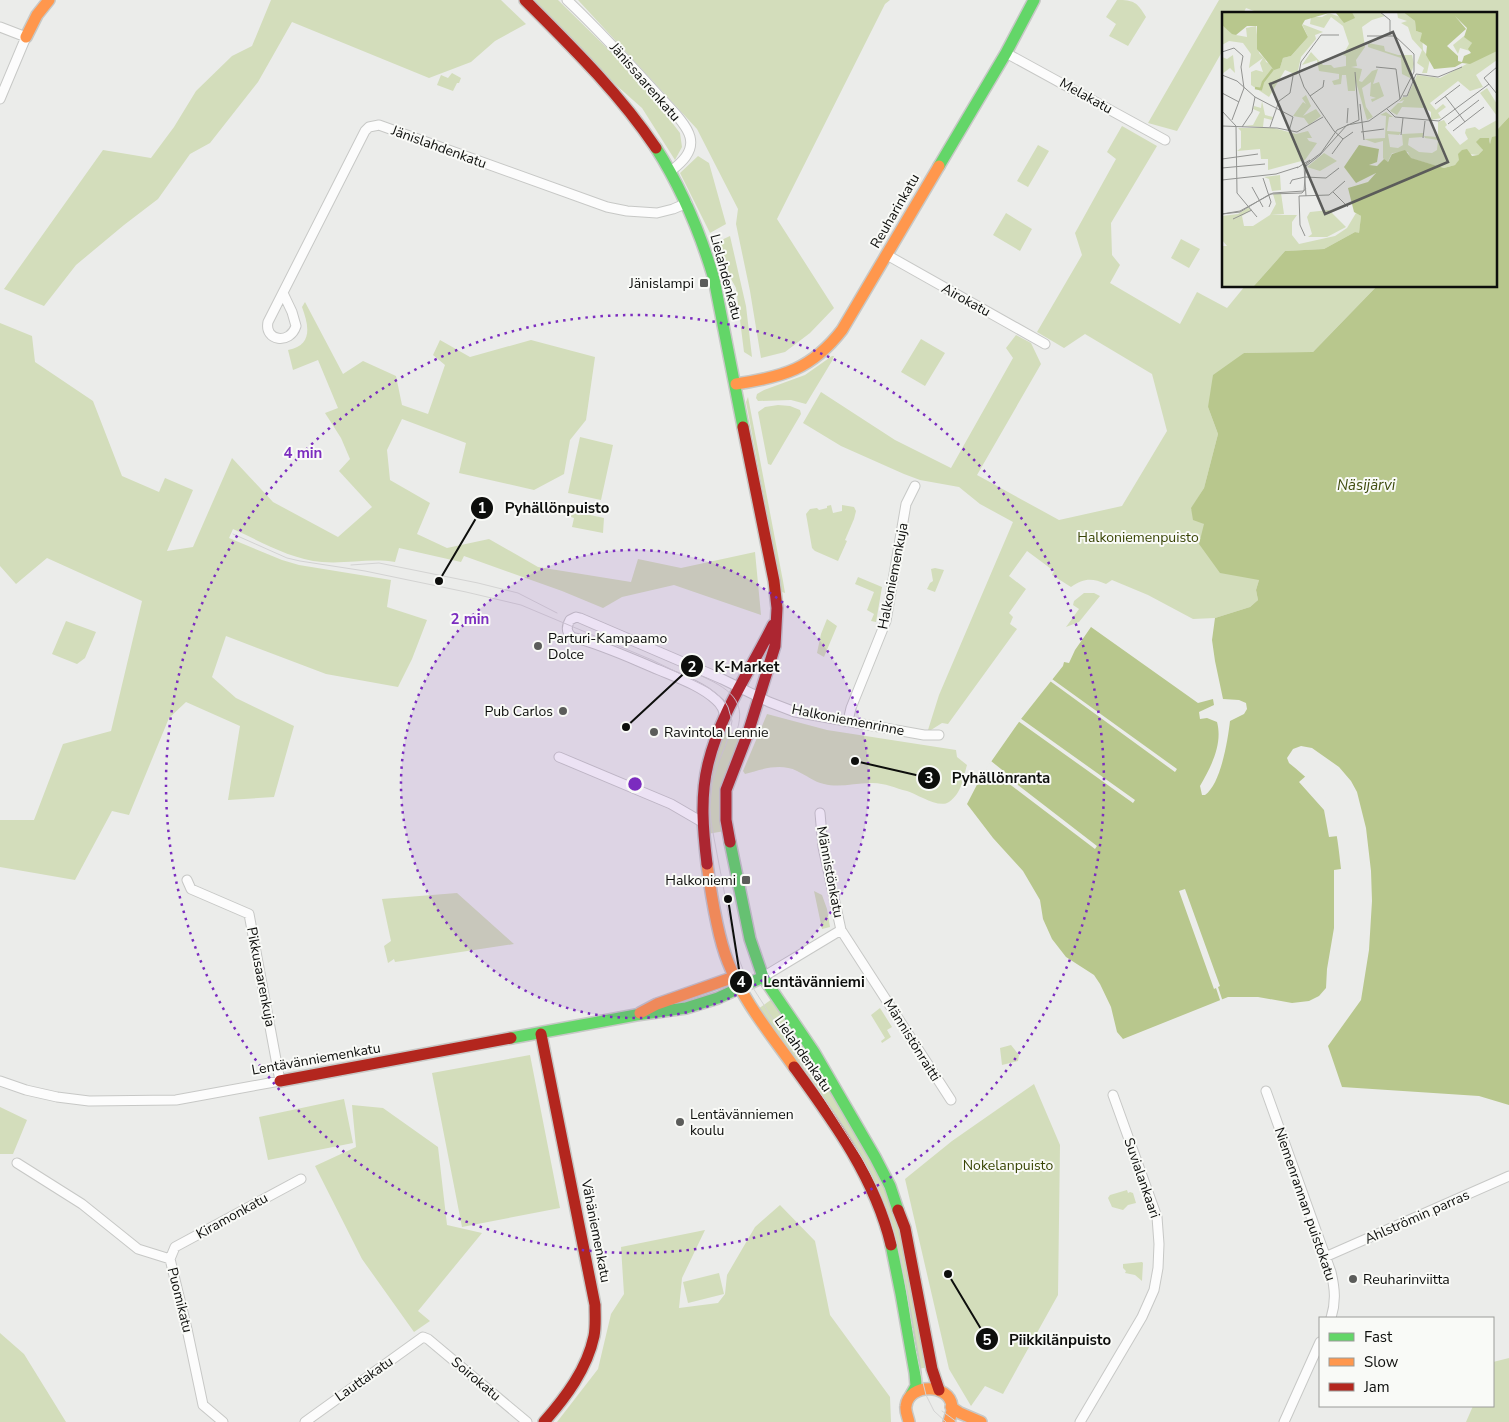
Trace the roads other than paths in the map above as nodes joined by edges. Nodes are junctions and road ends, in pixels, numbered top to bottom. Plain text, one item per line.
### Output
1 (49, 0) edge
2 (525, 0) edge
3 (567, 0) edge
4 (1034, 0) edge
5 (0, 27) edge
6 (26, 37) junction
7 (1006, 53) junction
8 (0, 99) edge
9 (1165, 140) dead end
10 (671, 171) junction
11 (687, 203) junction
12 (887, 255) junction
13 (282, 293) junction
14 (1046, 344) dead end
15 (736, 384) junction
16 (915, 486) dead end
17 (776, 618) junction
18 (740, 688) junction
19 (759, 697) junction
20 (725, 718) junction
21 (848, 721) junction
22 (940, 735) dead end
23 (559, 757) dead end
24 (820, 813) dead end
25 (702, 822) junction
26 (187, 880) dead end
27 (841, 930) junction
28 (734, 977) junction
29 (764, 977) junction
30 (741, 990) junction
31 (636, 1015) junction
32 (541, 1034) junction
33 (0, 1081) edge
34 (280, 1081) junction
35 (1266, 1091) dead end
36 (1113, 1095) dead end
37 (951, 1100) dead end
38 (17, 1163) dead end
39 (1509, 1176) edge
40 (301, 1179) dead end
41 (1325, 1257) junction
42 (170, 1259) junction
43 (1331, 1317) edge
44 (423, 1337) joint
45 (1319, 1344) edge
46 (939, 1390) junction
47 (911, 1395) junction
48 (952, 1407) junction
49 (223, 1422) edge
50 (305, 1422) edge
51 (527, 1422) edge
52 (544, 1422) edge
53 (909, 1422) edge
54 (949, 1422) edge
55 (981, 1422) edge
56 (1080, 1422) edge
57 (1284, 1422) edge

1 - 6 main road
2 - 10 main road, Lielahdenkatu
3 - 10 street, Jänissaarenkatu
4 - 7 main road, Reuharinkatu
5 - 6 street
6 - 8 street
7 - 9 street, Melakatu
7 - 12 main road, Reuharinkatu
10 - 11 main road, Lielahdenkatu
11 - 13 street, Jänislahdenkatu
11 - 15 main road, Lielahdenkatu
12 - 14 street, Airokatu
12 - 15 main road, Reuharinkatu
13 - 13 street, Jänislahdenkatu
15 - 17 main road, Lielahdenkatu
16 - 21 street, Halkoniemenkuja
17 - 18 main road, Lielahdenkatu
17 - 19 main road, Lielahdenkatu
18 - 19 street, Halkoniemenrinne
18 - 20 main road, Lielahdenkatu
18 - 20 street, Halkoniemenrinne
19 - 21 street, Halkoniemenrinne
19 - 29 main road, Lielahdenkatu
20 - 25 main road, Lielahdenkatu
21 - 22 street, Halkoniemenrinne
23 - 25 street
24 - 27 street, Männistönkatu
25 - 28 main road, Lielahdenkatu
26 - 34 street, Pikkusaarenkuja
27 - 29 street, Männistönkatu
27 - 37 street, Männistönraitti
28 - 29 main road, Lentävänniemenkatu
28 - 30 main road, Lielahdenkatu
28 - 31 main road, Lentävänniemenkatu
29 - 30 main road, Lentävänniemenkatu
29 - 46 main road, Lielahdenkatu
30 - 31 main road, Lentävänniemenkatu
30 - 47 main road, Lielahdenkatu
31 - 32 main road, Lentävänniemenkatu
32 - 34 main road, Lentävänniemenkatu
32 - 52 main road, Vähäniemenkatu
33 - 34 street, Lentävänniemenkatu
35 - 41 street, Niemenrannan puistokatu
36 - 56 street, Suvialankaari
38 - 42 street, Puomikatu
39 - 41 street, Ahlströmin parras
40 - 42 street, Kiramonkatu
41 - 43 street, Niemenrannan puistokatu
42 - 49 street, Puomikatu
44 - 50 street, Lauttakatu
44 - 51 street, Soirokatu
45 - 57 street
46 - 47 main road
46 - 48 main road, Lielahdenkatu
47 - 53 main road, Lielahdenkatu
48 - 54 main road
48 - 55 main road

